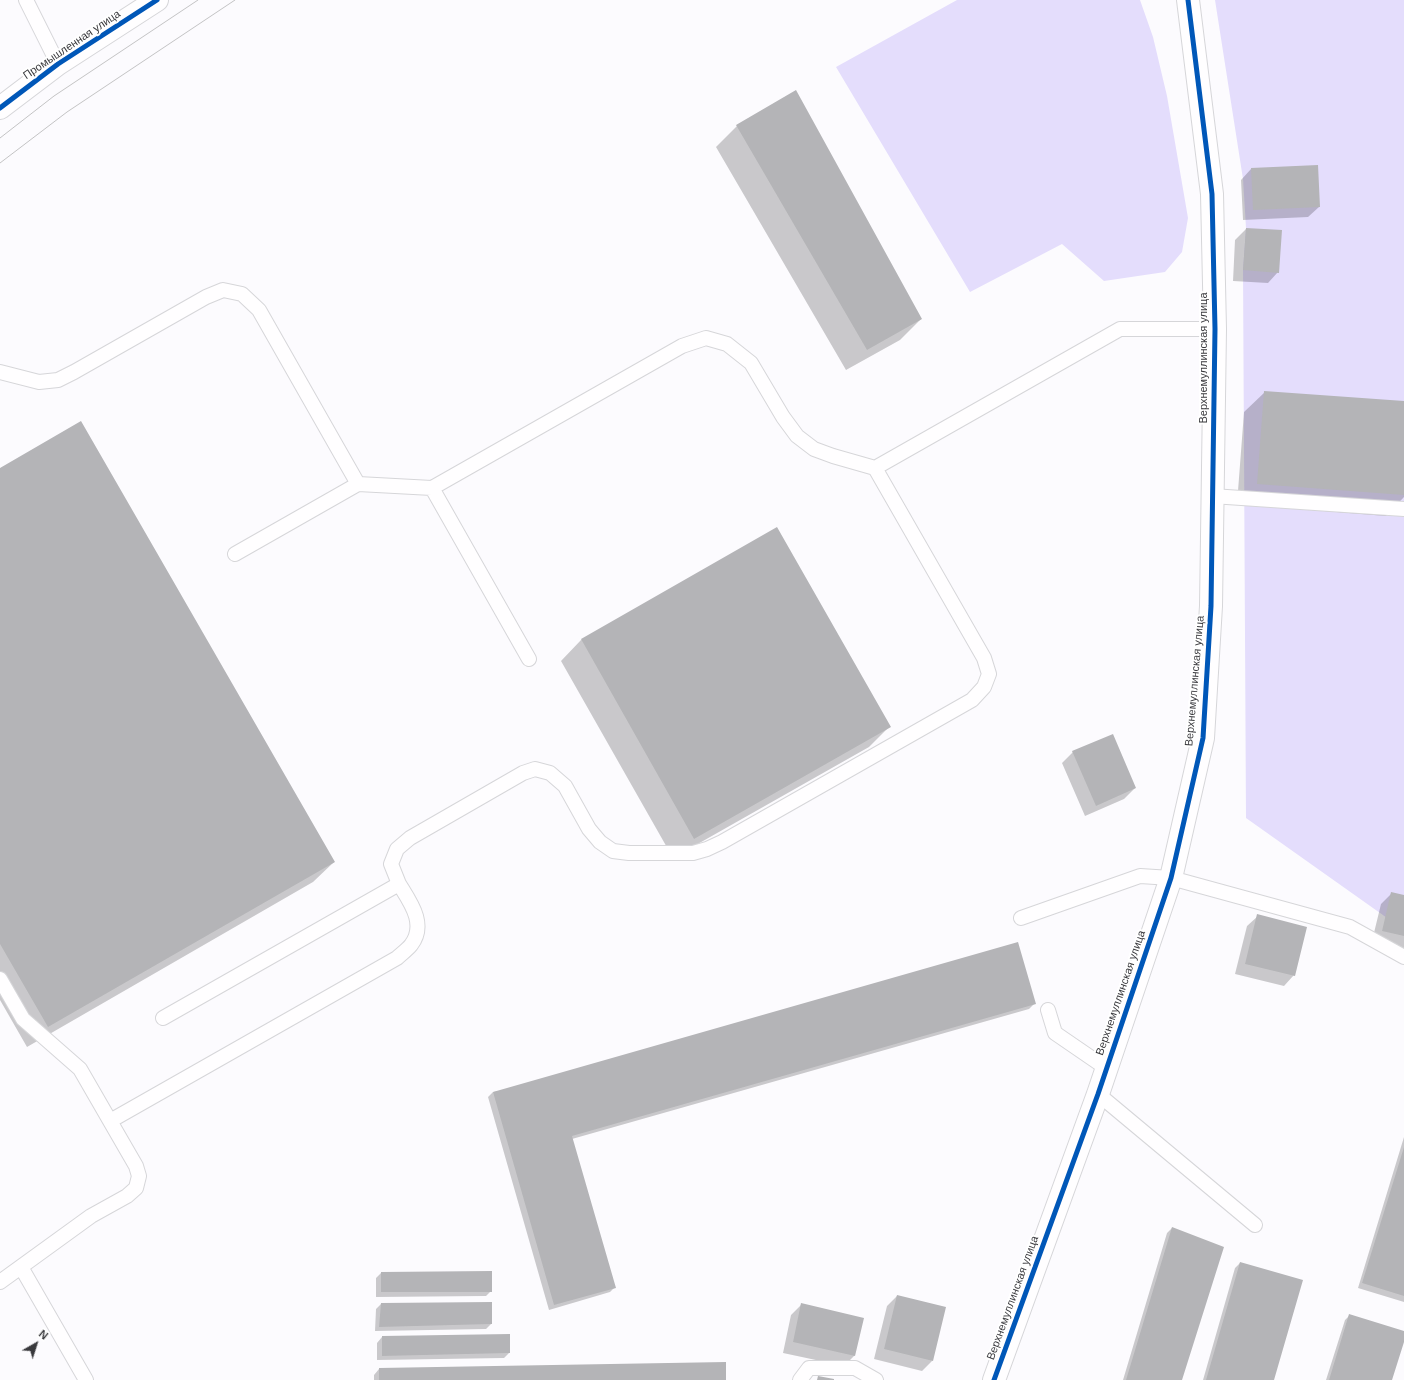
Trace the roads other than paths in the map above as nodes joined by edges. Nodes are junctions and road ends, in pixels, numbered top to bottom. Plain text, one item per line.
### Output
1 (26, 0) edge
2 (157, 0) edge
3 (1188, 0) edge
4 (58, 64) junction
5 (0, 108) edge
6 (1215, 329) junction
7 (0, 372) edge
8 (875, 468) junction
9 (358, 484) junction
10 (432, 488) junction
11 (1212, 496) junction
12 (1404, 508) edge
13 (235, 554) dead end
14 (529, 659) dead end
15 (1170, 878) junction
16 (399, 884) junction
17 (1021, 918) dead end
18 (1404, 957) edge
19 (0, 979) edge
20 (1048, 1010) dead end
21 (163, 1018) dead end
22 (1106, 1068) junction
23 (1098, 1094) junction
24 (110, 1121) junction
25 (1255, 1225) dead end
26 (21, 1267) junction
27 (0, 1282) edge
28 (86, 1380) edge
29 (800, 1380) edge
30 (876, 1380) edge
31 (994, 1380) edge

1 - 4 lane
2 - 4 street, Промышленная улица
3 - 6 street, Верхнемуллинская улица
4 - 5 street, Промышленная улица
6 - 8 lane
6 - 11 street, Верхнемуллинская улица
7 - 9 lane
8 - 10 lane
8 - 16 lane
9 - 10 lane
9 - 13 lane
10 - 14 lane
11 - 12 lane
11 - 15 street, Верхнемуллинская улица
15 - 17 lane
15 - 18 lane
15 - 22 street, Верхнемуллинская улица
16 - 21 lane
16 - 24 lane
19 - 24 lane
20 - 22 lane
22 - 23 street, Верхнемуллинская улица
23 - 25 lane
23 - 31 street, Верхнемуллинская улица
24 - 26 lane
26 - 27 lane
26 - 28 lane
29 - 30 lane

